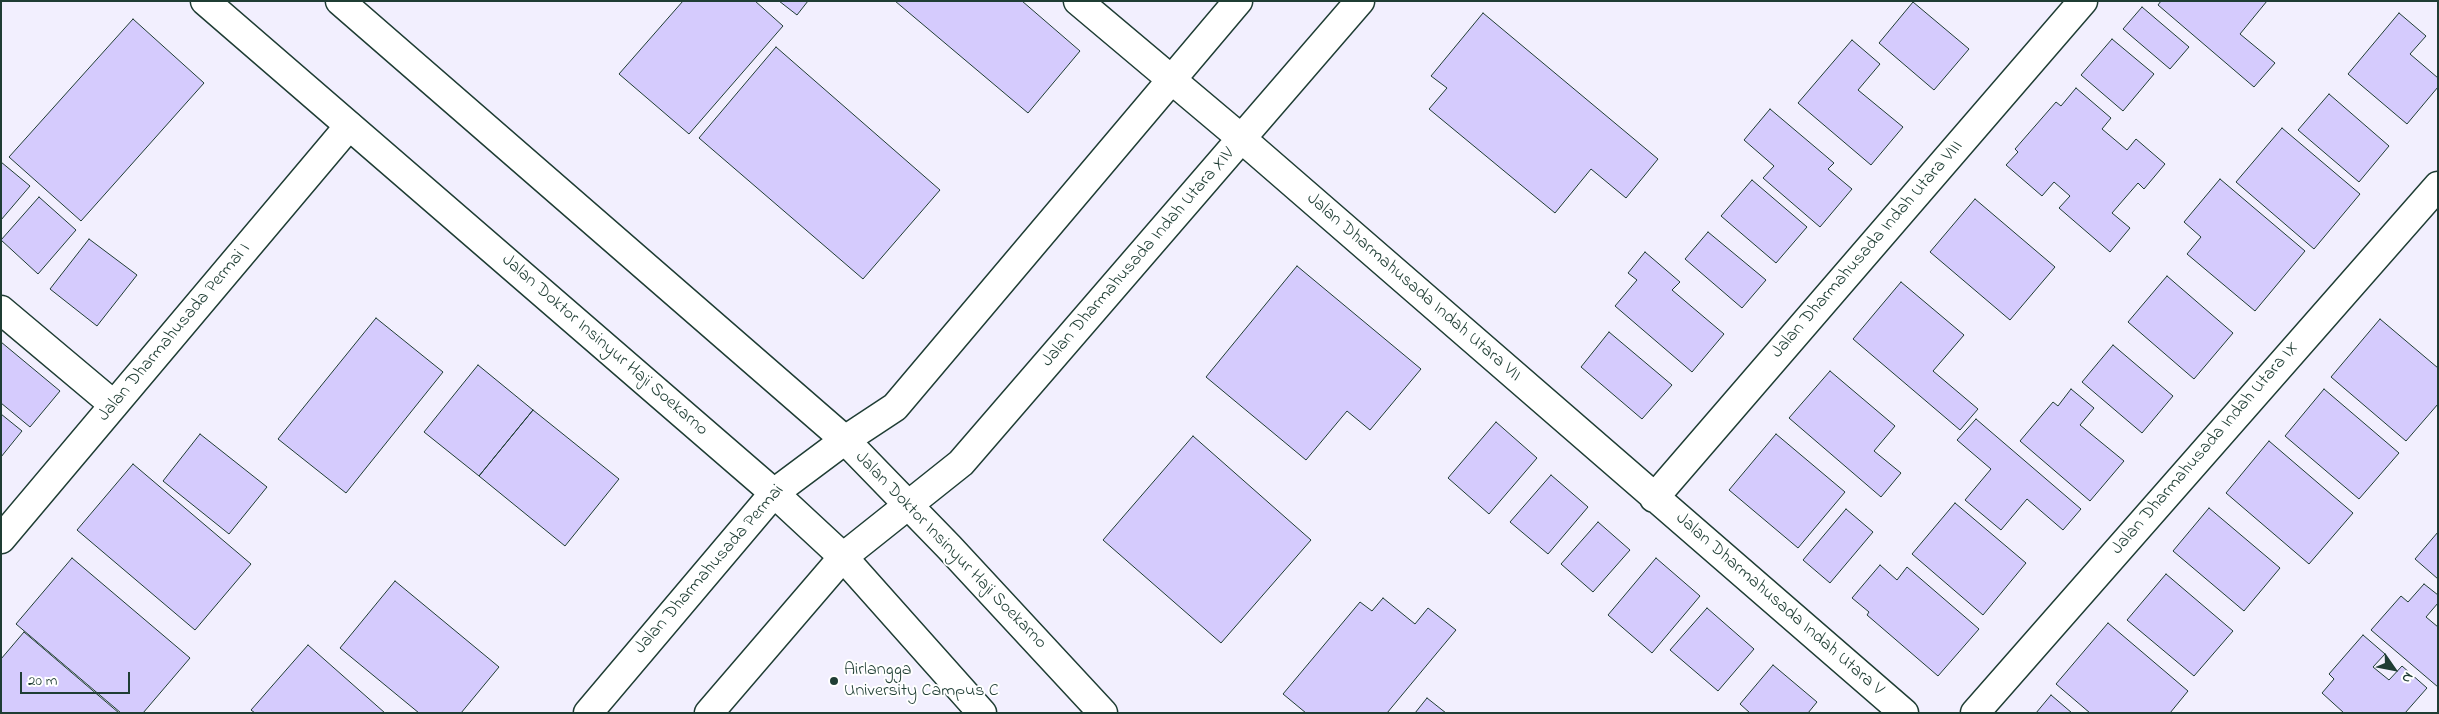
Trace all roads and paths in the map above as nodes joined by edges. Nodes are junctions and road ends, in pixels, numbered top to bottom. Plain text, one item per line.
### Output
1 (205, 1) edge
2 (340, 1) edge
3 (1078, 1) edge
4 (1238, 1) edge
5 (1360, 1) edge
6 (2083, 1) edge
7 (1170, 80) junction
8 (350, 126) junction
9 (1242, 139) junction
10 (2438, 186) edge
11 (1, 310) edge
12 (114, 406) junction
13 (844, 440) junction
14 (774, 493) junction
15 (1654, 498) junction
16 (908, 506) junction
17 (1, 539) edge
18 (843, 557) junction
19 (588, 713) edge
20 (709, 713) edge
21 (982, 713) edge
22 (1103, 713) edge
23 (1904, 713) edge
24 (1975, 713) edge

1 - 8 street, Jalan Doktor Insinyur Haji Soekarno
2 - 13 street, Jalan Doktor Insinyur Haji Soekarno
3 - 7 street, Jalan Dharmahusada Indah Utara VII
4 - 7 street
5 - 9 street, Jalan Dharmahusada Indah Utara XIV
6 - 15 street, Jalan Dharmahusada Indah Utara VIII
7 - 9 street, Jalan Dharmahusada Indah Utara VII
7 - 13 street
8 - 12 street, Jalan Dharmahusada Permai I
8 - 14 street, Jalan Doktor Insinyur Haji Soekarno
9 - 15 street, Jalan Dharmahusada Indah Utara VII
9 - 16 street, Jalan Dharmahusada Indah Utara XIV
10 - 24 street, Jalan Dharmahusada Indah Utara IX
11 - 12 street
12 - 17 street, Jalan Dharmahusada Permai I
13 - 14 street, Jalan Dharmahusada Permai
13 - 16 street, Jalan Doktor Insinyur Haji Soekarno
14 - 18 street, Jalan Doktor Insinyur Haji Soekarno
14 - 19 street, Jalan Dharmahusada Permai
15 - 23 street, Jalan Dharmahusada Indah Utara V
16 - 18 street
16 - 22 street, Jalan Doktor Insinyur Haji Soekarno
18 - 20 street
18 - 21 street, Jalan Doktor Insinyur Haji Soekarno

